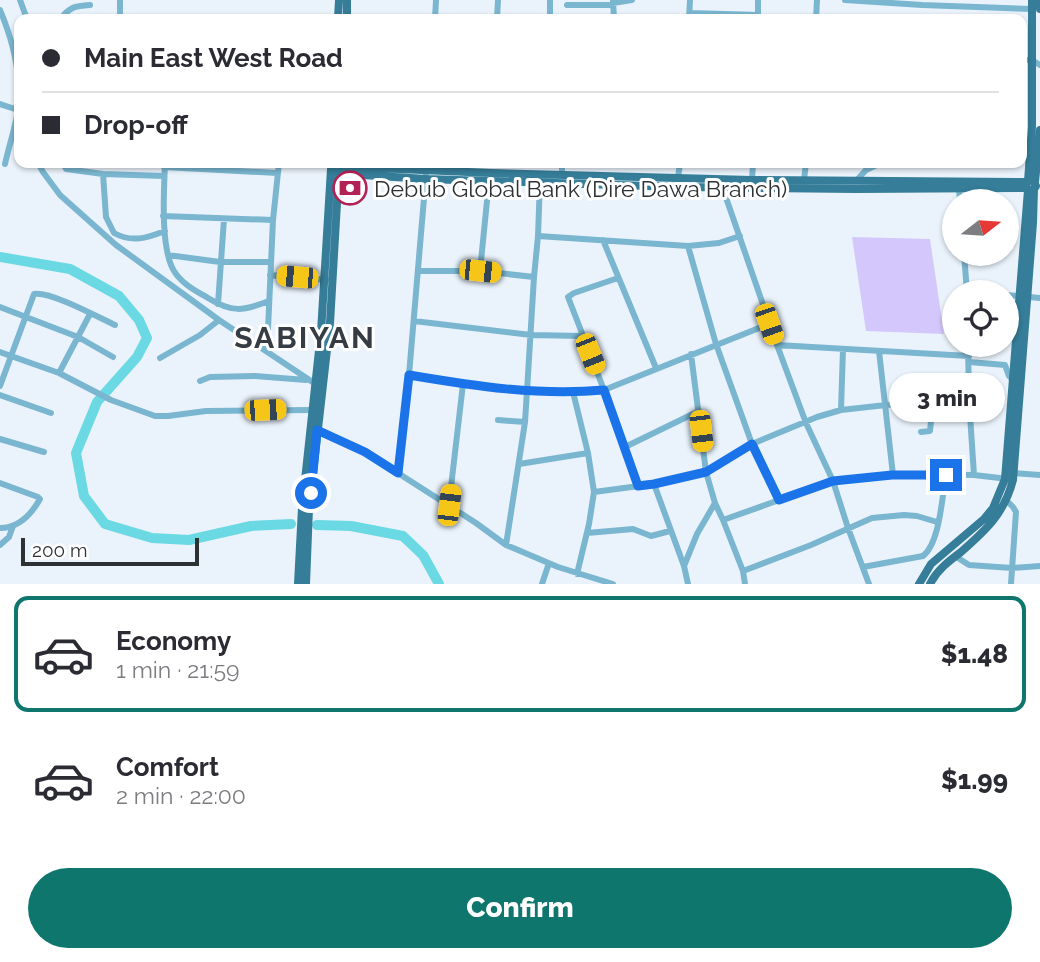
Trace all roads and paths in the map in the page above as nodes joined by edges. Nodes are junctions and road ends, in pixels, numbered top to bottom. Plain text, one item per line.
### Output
1 (632, 0) edge
2 (845, 0) edge
3 (1040, 2) edge
4 (612, 3) edge
5 (90, 5) dead end
6 (568, 5) dead end
7 (1034, 6) edge
8 (0, 10) edge
9 (65, 14) edge
10 (14, 54) edge
11 (1036, 63) edge
12 (14, 127) edge
13 (1036, 128) edge
14 (5, 164) dead end
15 (41, 168) edge
16 (66, 168) edge
17 (164, 168) edge
18 (206, 168) edge
19 (278, 168) edge
20 (335, 168) edge
21 (358, 168) edge
22 (562, 168) edge
23 (679, 168) edge
24 (753, 168) edge
25 (805, 168) edge
26 (870, 168) edge
27 (427, 171) edge
28 (277, 173) junction
29 (103, 174) junction
30 (562, 175) junction
31 (164, 176) junction
32 (540, 178) junction
33 (678, 178) junction
34 (752, 180) junction
35 (804, 180) junction
36 (489, 181) junction
37 (856, 181) junction
38 (721, 182) junction
39 (830, 184) junction
40 (1033, 185) edge
41 (959, 189) joint
42 (163, 216) junction
43 (224, 219) junction
44 (273, 220) junction
45 (165, 231) junction
46 (538, 236) junction
47 (740, 236) junction
48 (603, 240) junction
49 (688, 246) junction
50 (168, 255) junction
51 (220, 262) junction
52 (271, 262) junction
53 (418, 271) junction
54 (480, 271) junction
55 (270, 275) junction
56 (534, 277) junction
57 (618, 278) junction
58 (329, 280) junction
59 (1019, 297) edge
60 (1023, 297) junction
61 (1040, 298) edge
62 (269, 301) junction
63 (218, 304) junction
64 (0, 307) edge
65 (90, 314) junction
66 (25, 316) junction
67 (219, 320) junction
68 (414, 321) junction
69 (769, 324) junction
70 (115, 325) dead end
71 (531, 335) junction
72 (582, 336) junction
73 (78, 337) junction
74 (716, 344) junction
75 (777, 345) junction
76 (843, 349) junction
77 (267, 351) junction
78 (879, 351) junction
79 (0, 352) edge
80 (691, 354) junction
81 (11, 355) junction
82 (113, 357) dead end
83 (160, 358) dead end
84 (969, 359) junction
85 (656, 368) junction
86 (59, 373) junction
87 (409, 375) junction
88 (200, 380) dead end
89 (1013, 380) junction
90 (311, 382) junction
91 (464, 384) junction
92 (0, 386) edge
93 (604, 390) junction
94 (527, 391) junction
95 (573, 392) junction
96 (0, 395) edge
97 (969, 400) junction
98 (933, 402) junction
99 (886, 405) junction
100 (312, 410) junction
101 (841, 410) junction
102 (699, 411) junction
103 (51, 413) dead end
104 (498, 419) dead end
105 (524, 422) junction
106 (806, 423) junction
107 (314, 428) junction
108 (921, 432) dead end
109 (0, 439) edge
110 (752, 444) junction
111 (625, 447) junction
112 (44, 452) dead end
113 (588, 453) junction
114 (519, 464) junction
115 (706, 472) junction
116 (398, 473) junction
117 (892, 475) junction
118 (946, 475) junction
119 (974, 475) junction
120 (1040, 475) edge
121 (1010, 477) junction
122 (833, 481) junction
123 (0, 483) edge
124 (654, 484) junction
125 (638, 486) junction
126 (594, 492) junction
127 (779, 500) junction
128 (1006, 500) junction
129 (715, 503) junction
130 (449, 505) junction
131 (723, 520) junction
132 (937, 522) junction
133 (13, 526) junction
134 (0, 528) edge
135 (848, 528) junction
136 (670, 531) junction
137 (587, 533) junction
138 (0, 545) edge
139 (506, 545) junction
140 (955, 556) junction
141 (304, 562) junction
142 (549, 563) junction
143 (684, 566) junction
144 (1040, 566) edge
145 (863, 568) junction
146 (1012, 568) junction
147 (743, 571) junction
148 (577, 574) junction
149 (298, 584) edge
150 (306, 584) edge
151 (541, 584) edge
152 (613, 584) edge
153 (688, 584) edge
154 (744, 584) edge
155 (869, 584) edge
156 (919, 584) edge
157 (930, 584) edge
158 (1012, 584) edge

1 - 4 street
2 - 7 street
3 - 7 main road
4 - 6 street
5 - 9 street
7 - 11 main road
8 - 10 street
11 - 13 main road
12 - 14 street
13 - 40 main road
15 - 67 street
16 - 29 street
17 - 31 street
18 - 28 street
19 - 28 street
20 - 58 main road
21 - 27 main road
22 - 30 street
23 - 33 street
24 - 34 street
25 - 35 street
26 - 37 street
27 - 32 main road
27 - 36 main road
27 - 53 street
28 - 44 street
29 - 31 street
29 - 45 street
30 - 32 main road
30 - 33 main road
31 - 42 street
32 - 36 main road
32 - 38 main road
32 - 46 street
33 - 38 main road
34 - 35 main road
34 - 38 main road
35 - 39 main road
36 - 54 street
37 - 39 main road
37 - 40 main road
38 - 39 main road
38 - 47 street
39 - 41 main road
40 - 41 main road
40 - 60 main road
42 - 43 street
42 - 45 street
43 - 44 street
43 - 51 street
44 - 52 street
45 - 50 street
46 - 48 street
46 - 56 street
47 - 49 street
47 - 69 street
48 - 49 street
48 - 57 street
49 - 74 street
50 - 51 street
50 - 63 street
51 - 52 street
51 - 63 street
52 - 55 street
53 - 54 street
53 - 68 street
54 - 56 street
55 - 58 street
55 - 62 street
56 - 71 street
57 - 72 street
57 - 85 street
58 - 90 main road
58 - 107 main road
59 - 60 street
60 - 61 street
60 - 89 main road
60 - 121 main road
62 - 63 street
62 - 77 street
64 - 66 street
65 - 66 street
65 - 70 street
65 - 73 street
66 - 73 street
66 - 81 street
67 - 77 street
67 - 83 street
68 - 71 street
68 - 87 street
69 - 74 street
69 - 75 street
71 - 72 street
71 - 94 street
72 - 93 street
73 - 82 street
73 - 86 street
74 - 80 street
74 - 110 street
75 - 76 street
75 - 106 street
76 - 78 street
76 - 101 street
77 - 90 street
78 - 84 street
78 - 99 street
79 - 81 street
80 - 85 street
80 - 102 street
81 - 86 street
81 - 92 street
84 - 89 street
84 - 97 street
85 - 93 street
86 - 100 street
87 - 91 street
87 - 116 street
88 - 90 street
89 - 121 main road
90 - 100 main road
91 - 94 street
91 - 130 street
93 - 95 street
93 - 111 street
94 - 95 street
94 - 105 street
95 - 113 street
96 - 103 street
97 - 98 street
97 - 119 street
98 - 99 street
98 - 108 street
99 - 101 street
99 - 117 street
100 - 107 main road
101 - 106 street
102 - 111 street
102 - 115 street
104 - 105 street
105 - 114 street
106 - 110 street
106 - 122 street
107 - 116 street
107 - 141 main road
109 - 112 street
110 - 115 street
110 - 127 street
111 - 125 street
113 - 114 street
113 - 126 street
114 - 139 street
115 - 124 street
115 - 129 street
116 - 130 street
117 - 118 street
117 - 122 street
118 - 119 street
118 - 132 street
119 - 121 street
120 - 121 street
121 - 128 main road
121 - 156 main road
122 - 127 street
122 - 135 street
123 - 133 street
124 - 125 street
124 - 136 street
125 - 126 street
126 - 137 street
127 - 131 street
128 - 140 main road
128 - 146 street
129 - 131 street
129 - 143 street
130 - 139 street
131 - 147 street
132 - 135 street
132 - 145 street
133 - 134 street
133 - 138 street
135 - 145 street
135 - 147 street
136 - 137 street
136 - 143 street
137 - 148 street
139 - 142 street
140 - 146 street
140 - 157 main road
141 - 149 main road
141 - 150 main road
142 - 148 street
142 - 151 street
143 - 153 street
144 - 146 street
145 - 155 street
146 - 158 street
147 - 154 street
148 - 152 street

